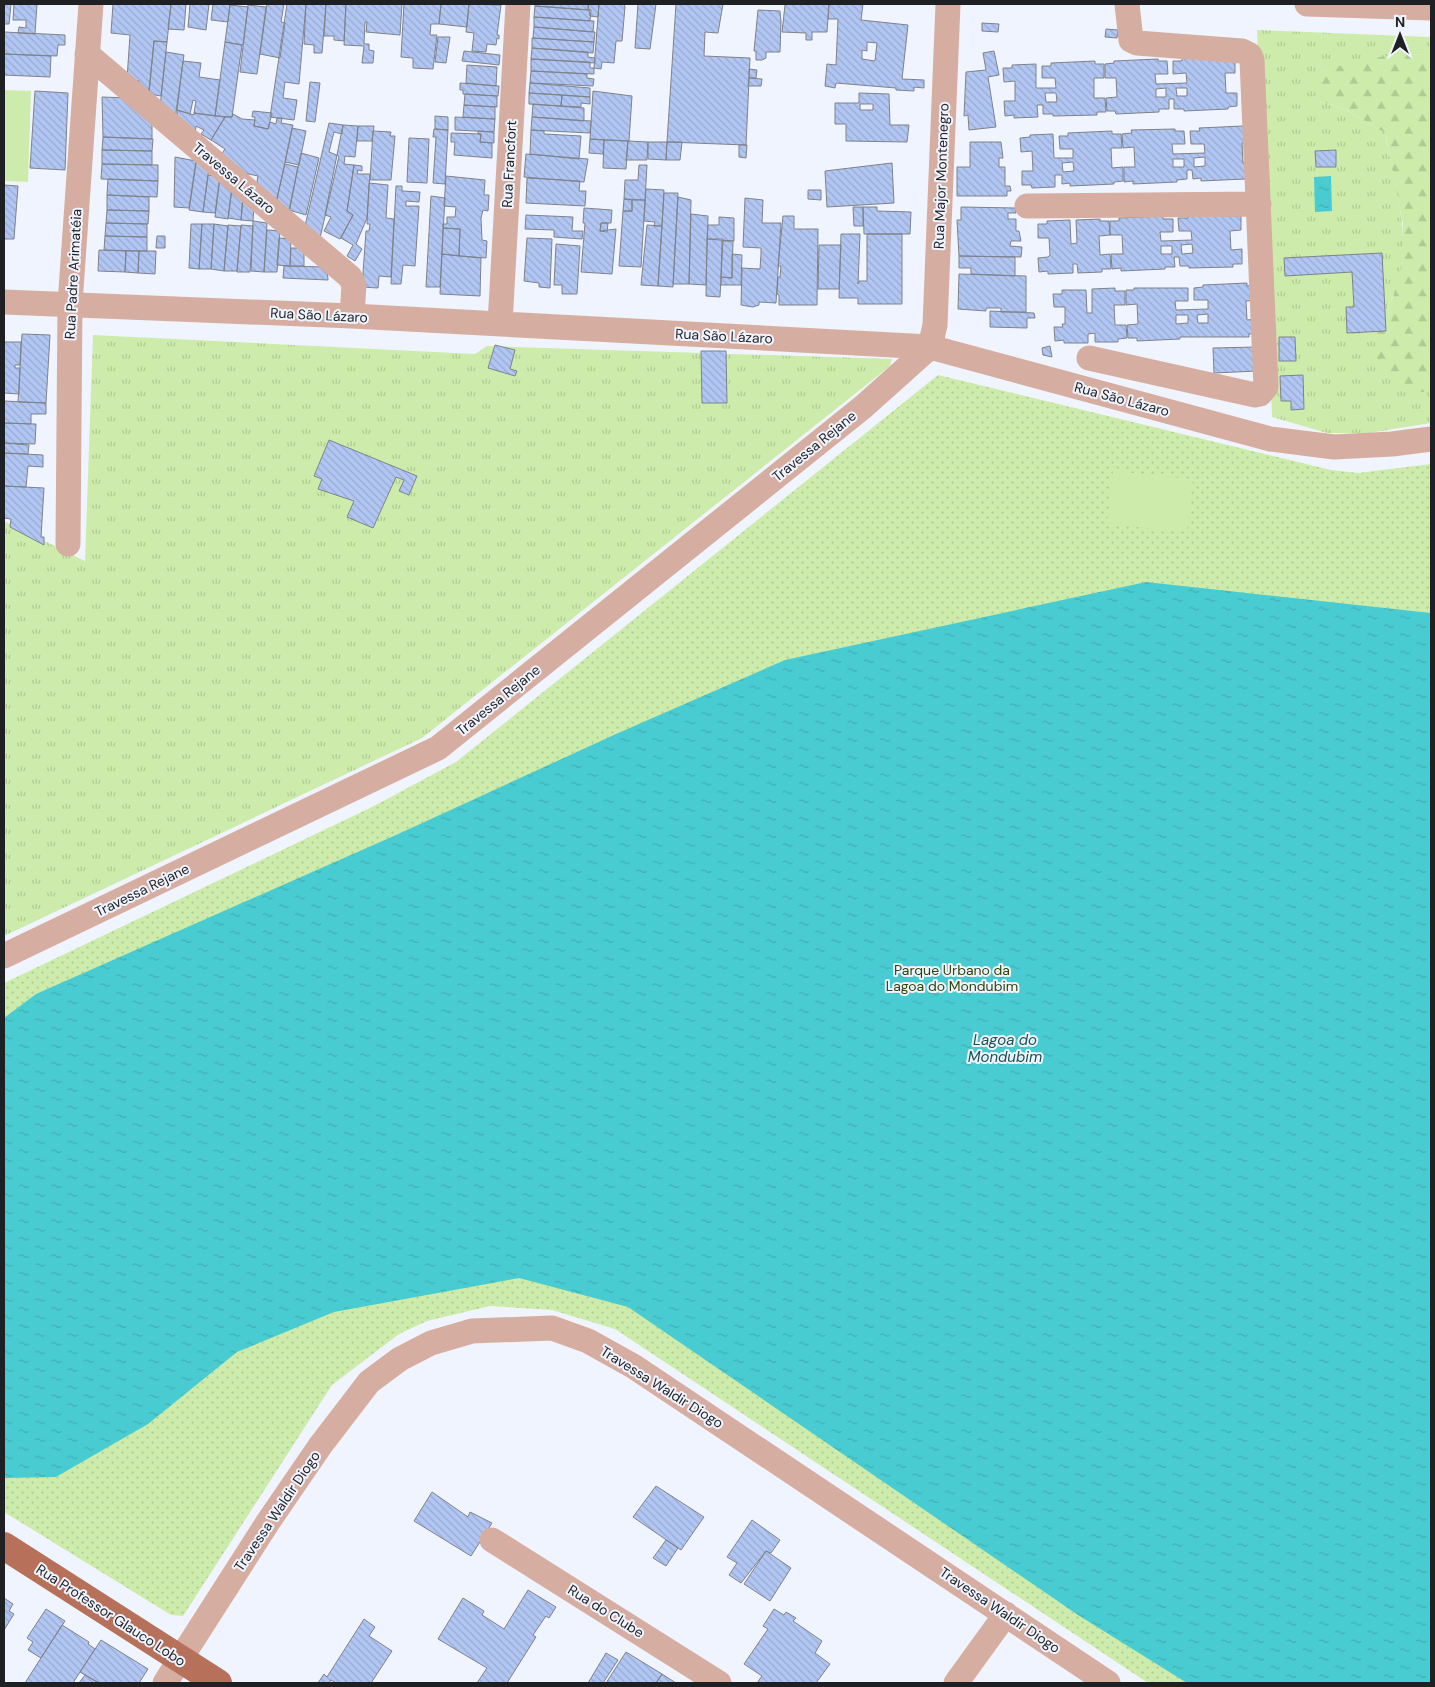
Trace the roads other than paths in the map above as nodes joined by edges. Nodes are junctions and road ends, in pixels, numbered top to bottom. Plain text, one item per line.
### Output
1 (91, 4) edge
2 (518, 4) edge
3 (948, 4) edge
4 (1127, 4) edge
5 (1307, 4) edge
6 (1369, 5) edge
7 (1431, 8) edge
8 (87, 54) junction
9 (1259, 204) junction
10 (1027, 206) dead end
11 (4, 302) edge
12 (70, 304) junction
13 (352, 316) junction
14 (500, 324) junction
15 (930, 347) junction
16 (1088, 358) dead end
17 (1431, 438) edge
18 (68, 544) dead end
19 (4, 956) edge
20 (492, 1540) dead end
21 (4, 1546) edge
22 (1006, 1614) junction
23 (180, 1659) junction
24 (165, 1683) edge
25 (218, 1683) edge
26 (720, 1683) edge
27 (956, 1683) edge
28 (1108, 1683) edge

1 - 8 street, Rua Padre Arimatéia
2 - 14 street, Rua Francfort
3 - 15 street, Rua Major Montenegro
4 - 9 street
5 - 6 street
6 - 7 street
8 - 12 street, Rua Padre Arimatéia
8 - 13 street, Travessa Lázaro
9 - 10 street
9 - 16 street
11 - 12 street, Rua São Lázaro
12 - 13 street, Rua São Lázaro
12 - 18 street, Rua Padre Arimatéia
13 - 14 street, Rua São Lázaro
14 - 15 street, Rua São Lázaro
15 - 17 street, Rua São Lázaro
15 - 19 street, Travessa Rejane
20 - 26 street, Rua do Clube
21 - 23 main road, Rua Professor Glauco Lobo
22 - 23 street, Travessa Waldir Diogo
22 - 27 street
22 - 28 street, Travessa Waldir Diogo
23 - 24 street, Travessa Waldir Diogo
23 - 25 main road, Rua Professor Glauco Lobo

